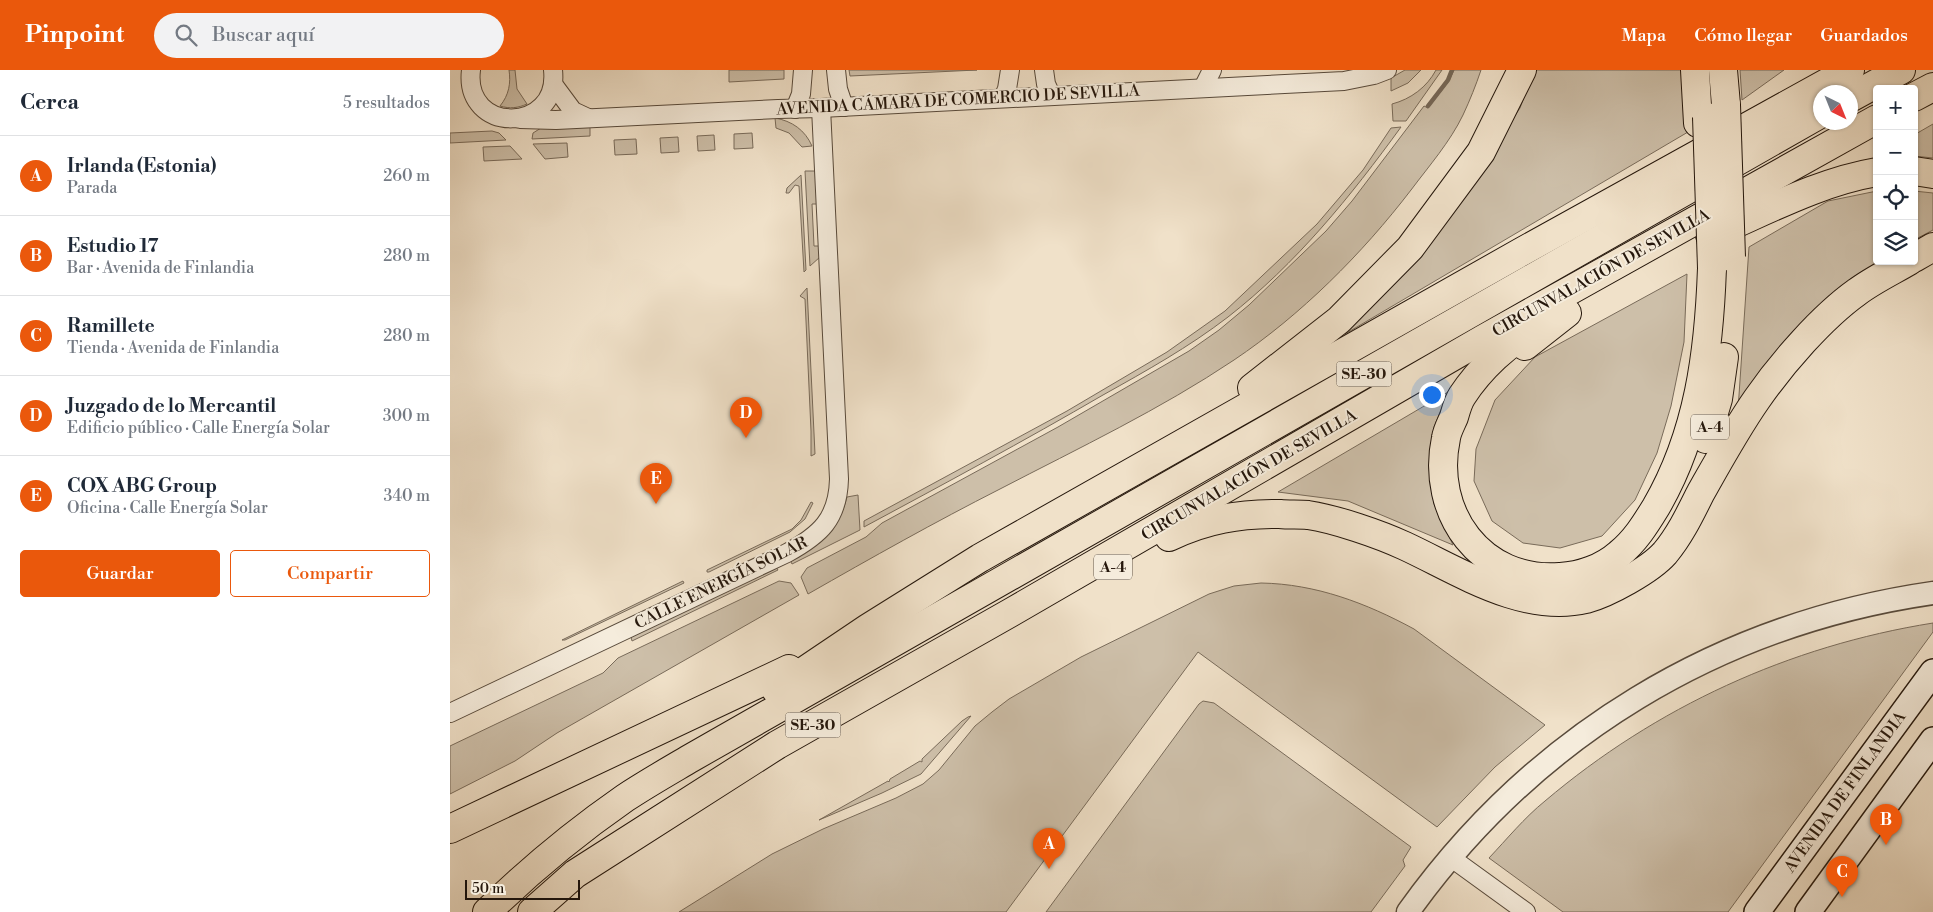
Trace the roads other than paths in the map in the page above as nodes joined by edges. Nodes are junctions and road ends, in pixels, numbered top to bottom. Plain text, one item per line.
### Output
1 (471, 70) edge
2 (803, 70) edge
3 (836, 70) edge
4 (1010, 70) edge
5 (1044, 70) edge
6 (1212, 70) edge
7 (1387, 70) edge
8 (1522, 70) edge
9 (1694, 70) edge
10 (1703, 70) edge
11 (1723, 70) edge
12 (1813, 70) edge
13 (1850, 70) edge
14 (1900, 70) edge
15 (553, 74) edge
16 (1251, 78) edge
17 (1933, 87) edge
18 (1204, 88) junction
19 (1858, 94) edge
20 (1918, 95) edge
21 (1051, 96) junction
22 (1003, 98) junction
23 (844, 106) junction
24 (795, 108) junction
25 (821, 108) junction
26 (1710, 115) junction
27 (588, 118) junction
28 (1813, 118) edge
29 (520, 119) junction
30 (1873, 121) edge
31 (1873, 121) edge
32 (1918, 172) edge
33 (1873, 173) edge
34 (1933, 174) edge
35 (1933, 247) edge
36 (1676, 250) junction
37 (1523, 251) junction
38 (1918, 256) edge
39 (1902, 265) edge
40 (1716, 266) junction
41 (1123, 476) junction
42 (1630, 578) junction
43 (1933, 593) edge
44 (1010, 613) junction
45 (868, 628) junction
46 (1933, 672) edge
47 (450, 713) edge
48 (1933, 740) edge
49 (450, 829) edge
50 (569, 839) junction
51 (621, 844) junction
52 (1450, 857) junction
53 (487, 912) edge
54 (532, 912) edge
55 (557, 912) edge
56 (1408, 912) edge
57 (1526, 912) edge
58 (1757, 912) edge
59 (1808, 912) edge

1 - 29 street, AVENIDA CÁMARA DE COMERCIO DE SEVILLA
2 - 24 street
3 - 23 street
4 - 22 street
5 - 21 street
6 - 18 street
7 - 16 street, AVENIDA CÁMARA DE COMERCIO DE SEVILLA
8 - 41 highway
9 - 26 highway
10 - 26 highway
11 - 26 highway
12 - 37 highway
13 - 37 highway
14 - 19 highway
15 - 27 street
15 - 29 street
16 - 18 street, AVENIDA CÁMARA DE COMERCIO DE SEVILLA
17 - 20 highway
18 - 21 street, AVENIDA CÁMARA DE COMERCIO DE SEVILLA
21 - 22 street, AVENIDA CÁMARA DE COMERCIO DE SEVILLA
22 - 23 street, AVENIDA CÁMARA DE COMERCIO DE SEVILLA
23 - 25 street, AVENIDA CÁMARA DE COMERCIO DE SEVILLA
24 - 25 street, AVENIDA CÁMARA DE COMERCIO DE SEVILLA
24 - 27 street, AVENIDA CÁMARA DE COMERCIO DE SEVILLA
25 - 47 street, CALLE ENERGÍA SOLAR
26 - 40 highway
27 - 29 street, AVENIDA CÁMARA DE COMERCIO DE SEVILLA
28 - 50 highway, CIRCUNVALACIÓN DE SEVILLA / SE-30
30 - 36 highway
31 - 44 highway, CIRCUNVALACIÓN DE SEVILLA / SE-30
32 - 34 highway
33 - 36 highway
35 - 38 highway
36 - 40 highway
37 - 41 highway
39 - 42 highway
40 - 42 highway, A-4
41 - 45 highway
42 - 44 highway, A-4
43 - 52 street
44 - 51 highway, CIRCUNVALACIÓN DE SEVILLA / SE-30
45 - 49 highway
45 - 50 highway
46 - 58 main road, AVENIDA DE FINLANDIA
48 - 59 main road
50 - 53 highway, CIRCUNVALACIÓN DE SEVILLA / SE-30
51 - 54 highway, CIRCUNVALACIÓN DE SEVILLA / SE-30
51 - 55 highway
52 - 56 street
52 - 57 street

